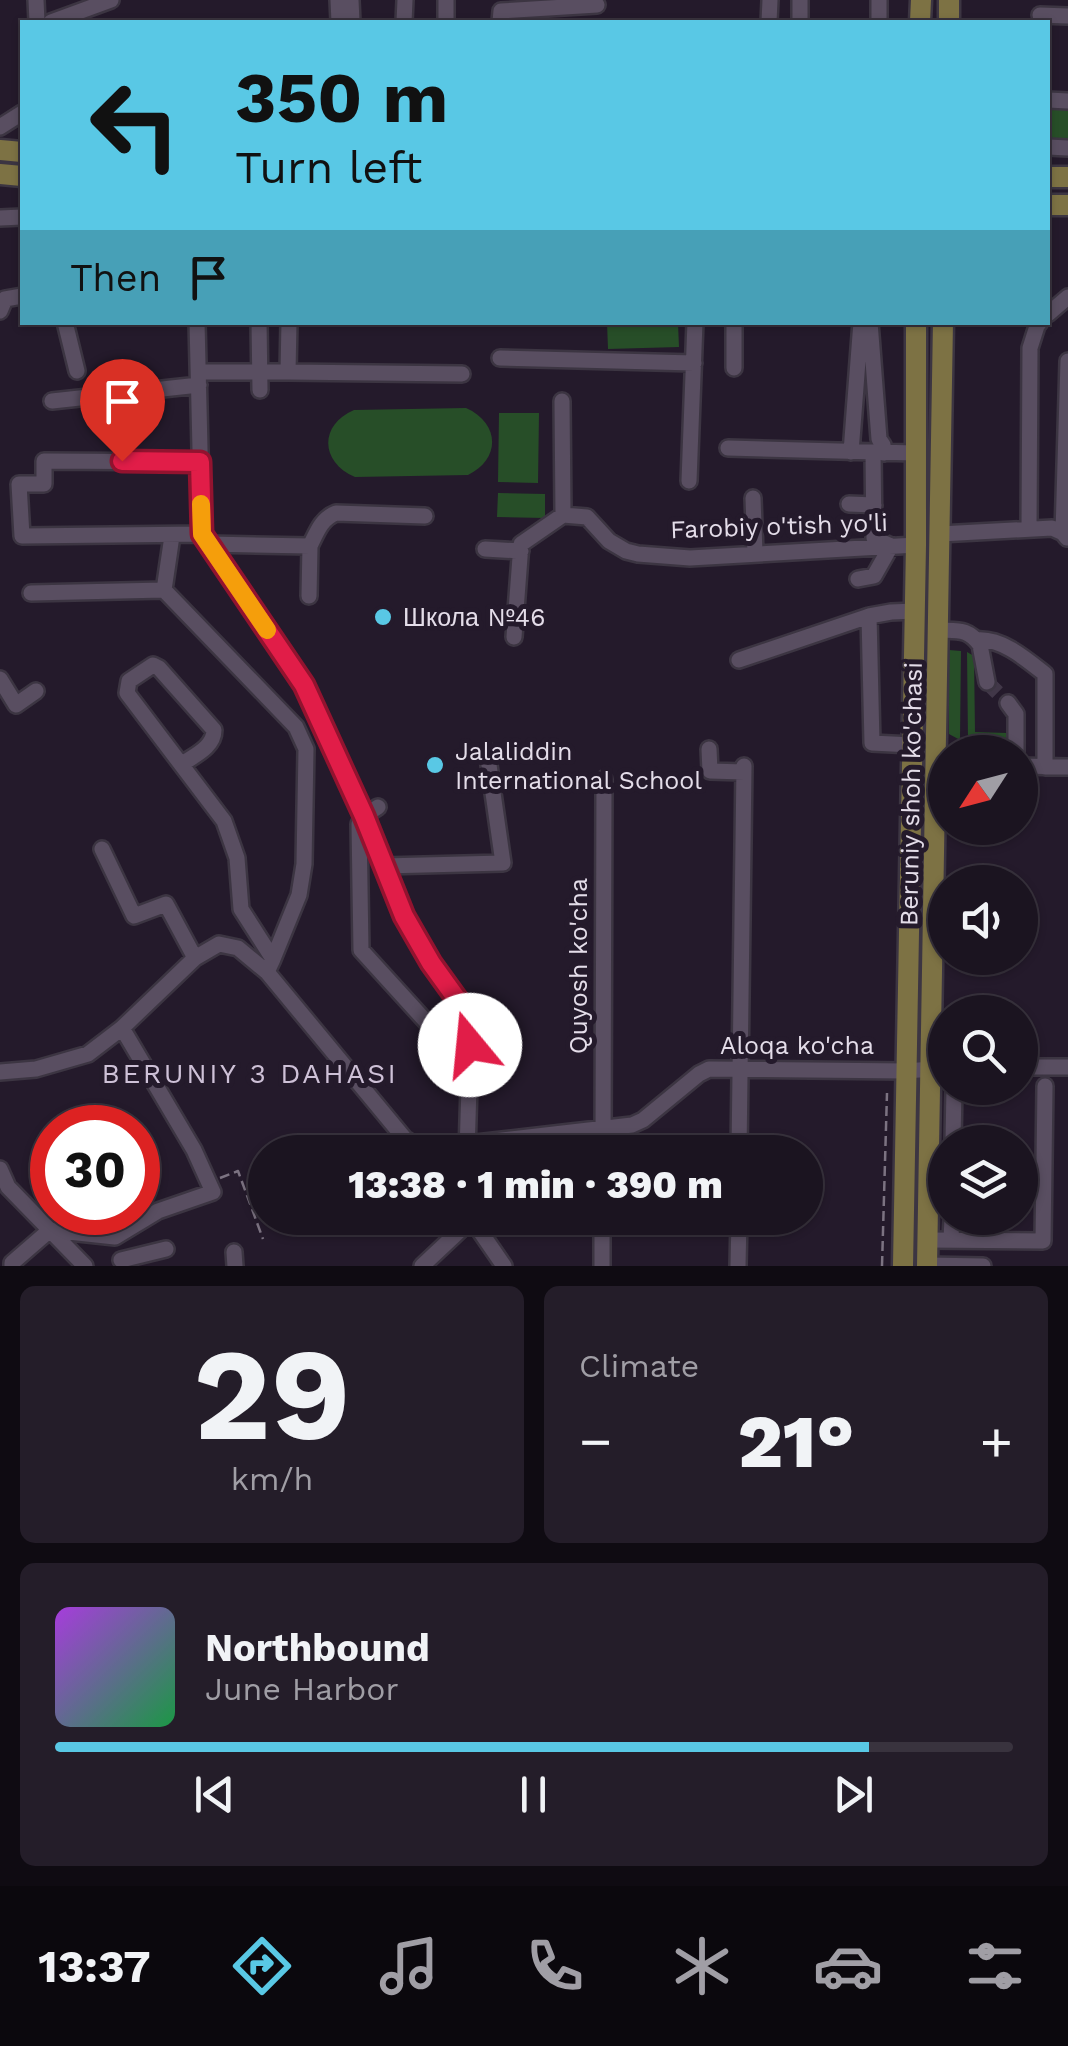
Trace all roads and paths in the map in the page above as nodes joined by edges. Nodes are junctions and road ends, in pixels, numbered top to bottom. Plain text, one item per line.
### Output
1 (110, 0) edge
2 (598, 9) edge
3 (1040, 15) dead end
4 (1068, 16) edge
5 (56, 20) edge
6 (500, 20) edge
7 (20, 296) edge
8 (0, 311) edge
9 (66, 325) edge
10 (198, 325) edge
11 (259, 325) edge
12 (288, 325) edge
13 (695, 325) edge
14 (734, 325) edge
15 (861, 325) edge
16 (870, 325) edge
17 (916, 325) edge
18 (943, 325) edge
19 (1037, 325) edge
20 (500, 358) dead end
21 (1068, 361) edge
22 (694, 362) junction
23 (734, 368) dead end
24 (76, 371) dead end
25 (259, 372) junction
26 (288, 372) junction
27 (462, 374) dead end
28 (199, 378) junction
29 (260, 390) dead end
30 (562, 400) dead end
31 (52, 401) dead end
32 (728, 448) dead end
33 (851, 452) junction
34 (878, 452) junction
35 (915, 453) junction
36 (200, 462) junction
37 (688, 482) dead end
38 (753, 498) dead end
39 (849, 504) dead end
40 (874, 504) junction
41 (563, 515) junction
42 (425, 516) dead end
43 (1029, 528) junction
44 (940, 534) junction
45 (172, 536) junction
46 (1065, 536) edge
47 (205, 539) junction
48 (310, 546) junction
49 (892, 546) junction
50 (916, 546) junction
51 (485, 549) dead end
52 (521, 551) junction
53 (755, 553) junction
54 (858, 579) dead end
55 (164, 590) junction
56 (31, 593) dead end
57 (309, 596) dead end
58 (915, 611) junction
59 (869, 616) junction
60 (938, 630) junction
61 (514, 637) dead end
62 (977, 640) junction
63 (739, 660) dead end
64 (0, 679) edge
65 (988, 682) tunnel mouth
66 (36, 692) dead end
67 (1008, 703) tunnel mouth
68 (940, 735) edge
69 (1016, 735) edge
70 (912, 738) junction
71 (709, 749) dead end
72 (487, 751) dead end
73 (928, 753) edge
74 (182, 764) junction
75 (1038, 766) edge
76 (1044, 766) junction
77 (1068, 767) edge
78 (928, 776) edge
79 (604, 779) dead end
80 (911, 792) junction
81 (371, 812) junction
82 (939, 845) edge
83 (102, 849) dead end
84 (384, 866) junction
85 (252, 928) junction
86 (287, 928) junction
87 (196, 958) junction
88 (270, 966) junction
89 (938, 995) edge
90 (122, 1028) junction
91 (1038, 1067) edge
92 (1068, 1067) edge
93 (928, 1069) edge
94 (470, 1070) junction
95 (740, 1070) junction
96 (906, 1071) junction
97 (0, 1072) edge
98 (1044, 1086) dead end
99 (887, 1093) dead end
100 (936, 1105) edge
101 (603, 1127) junction
102 (403, 1135) edge
103 (468, 1135) edge
104 (551, 1135) edge
105 (603, 1135) edge
106 (740, 1135) edge
107 (0, 1170) edge
108 (210, 1183) junction
109 (30, 1210) edge
110 (44, 1235) edge
111 (55, 1235) edge
112 (96, 1235) edge
113 (454, 1235) edge
114 (482, 1235) edge
115 (602, 1235) edge
116 (739, 1235) edge
117 (953, 1235) edge
118 (114, 1237) junction
119 (263, 1239) dead end
120 (928, 1240) junction
121 (954, 1243) junction
122 (166, 1248) dead end
123 (121, 1263) edge
124 (12, 1266) edge
125 (85, 1266) edge
126 (422, 1266) edge
127 (504, 1266) edge
128 (602, 1266) edge
129 (738, 1266) edge
130 (882, 1266) edge
131 (903, 1266) edge
132 (927, 1266) edge
133 (956, 1266) edge
134 (983, 1266) edge

1 - 5 street
2 - 6 street
3 - 4 street
7 - 8 street
9 - 24 street
10 - 28 street
11 - 25 street
12 - 26 street
13 - 22 street
14 - 23 street
15 - 33 street
16 - 34 street
17 - 35 main road, Beruniy shoh ko'chasi
18 - 44 main road, Beruniy shoh ko'chasi
19 - 43 street
20 - 22 street
21 - 46 street
22 - 37 street
25 - 26 street
25 - 28 street
25 - 29 street
26 - 27 street
28 - 31 street
28 - 36 street
30 - 41 street
32 - 33 street
33 - 34 street
34 - 35 street
34 - 40 street
35 - 50 main road, Beruniy shoh ko'chasi
36 - 45 street
36 - 47 street
38 - 53 street
39 - 40 street
40 - 49 street
41 - 52 street
41 - 53 street, Farobiy o'tish yo'li
42 - 48 street
43 - 44 street
43 - 46 street
44 - 60 main road, Beruniy shoh ko'chasi
45 - 47 street
45 - 55 street
47 - 48 street
47 - 81 street
48 - 57 street
49 - 50 street, Farobiy o'tish yo'li
49 - 53 street, Farobiy o'tish yo'li
49 - 54 street
50 - 58 main road, Beruniy shoh ko'chasi
51 - 52 street
52 - 61 street
55 - 56 street
55 - 86 street
58 - 59 street
58 - 70 main road, Beruniy shoh ko'chasi
59 - 63 street
59 - 70 street
60 - 62 street
60 - 68 main road, Beruniy shoh ko'chasi
62 - 65 street
62 - 76 street
64 - 66 street
67 - 69 street
70 - 73 street
70 - 80 main road, Beruniy shoh ko'chasi
71 - 95 street
72 - 84 street
74 - 74 street
74 - 85 street
75 - 76 street
76 - 77 street
78 - 80 street
79 - 101 street, Quyosh ko'cha
80 - 96 main road, Beruniy shoh ko'chasi
81 - 84 street
81 - 94 street
82 - 89 main road, Beruniy shoh ko'chasi
83 - 87 street
84 - 94 street
85 - 86 street
85 - 88 street
86 - 88 street
87 - 88 street
87 - 90 street
88 - 102 street
90 - 97 street
90 - 108 street
91 - 92 street
93 - 96 street, Aloqa ko'cha
94 - 103 street
95 - 96 street, Aloqa ko'cha
95 - 101 street, Aloqa ko'cha
95 - 106 street
96 - 131 main road, Beruniy shoh ko'chasi
98 - 121 street
99 - 130 path
100 - 120 main road, Beruniy shoh ko'chasi
101 - 104 street, Aloqa ko'cha
101 - 105 street, Quyosh ko'cha
107 - 109 street
108 - 118 street
108 - 119 path
110 - 124 street
111 - 125 street
112 - 118 street
113 - 126 street
114 - 127 street
115 - 128 street
116 - 129 street
117 - 121 street
118 - 123 street
120 - 121 street
120 - 132 main road, Beruniy shoh ko'chasi
121 - 133 street
122 - 123 street
132 - 133 street
133 - 134 street

